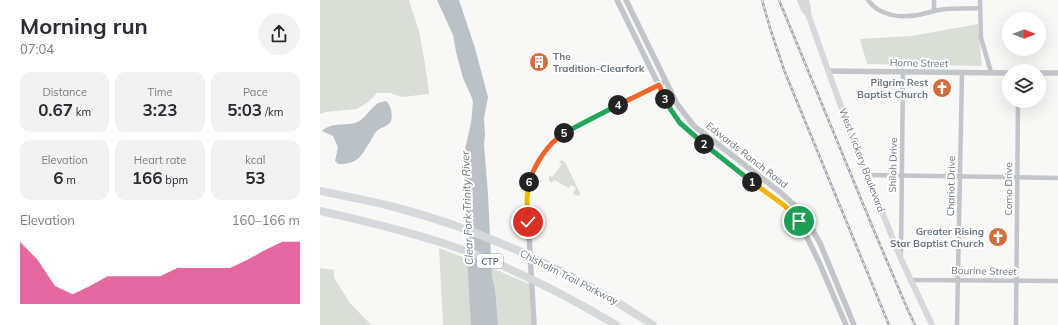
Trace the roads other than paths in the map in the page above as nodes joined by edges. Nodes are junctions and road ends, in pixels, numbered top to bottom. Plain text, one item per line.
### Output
1 (626, 0) edge
2 (800, 0) edge
3 (806, 0) edge
4 (868, 0) edge
5 (934, 0) edge
6 (980, 0) edge
7 (617, 1) edge
8 (980, 8) junction
9 (934, 11) junction
10 (808, 14) junction
11 (635, 19) junction
12 (828, 71) junction
13 (903, 72) junction
14 (962, 72) junction
15 (991, 72) junction
16 (1002, 73) edge
17 (1046, 73) edge
18 (1058, 73) edge
19 (666, 82) junction
20 (659, 85) junction
21 (1018, 108) edge
22 (708, 136) junction
23 (703, 143) junction
24 (868, 174) junction
25 (902, 174) junction
26 (960, 177) junction
27 (1017, 177) junction
28 (1058, 178) edge
29 (320, 186) edge
30 (320, 191) edge
31 (353, 197) junction
32 (320, 212) edge
33 (820, 243) junction
34 (812, 247) junction
35 (900, 259) junction
36 (910, 280) junction
37 (958, 280) junction
38 (1017, 281) junction
39 (1058, 281) edge
40 (534, 325) edge
41 (616, 325) edge
42 (653, 325) edge
43 (846, 325) edge
44 (854, 325) edge
45 (932, 325) edge
46 (957, 325) edge
47 (1016, 325) edge

1 - 11 street, Edwards Ranch Road
2 - 10 main road, West Vickery Boulevard
3 - 10 main road, West Vickery Boulevard
4 - 9 street
5 - 9 street
6 - 8 street
7 - 11 street
7 - 20 street, Edwards Ranch Road
8 - 9 street
8 - 15 street
10 - 12 main road, West Vickery Boulevard
11 - 19 street, Edwards Ranch Road
12 - 13 street, Horne Street
12 - 24 main road, West Vickery Boulevard
13 - 14 street, Horne Street
13 - 25 street, Shiloh Drive
14 - 15 street, Horne Street
14 - 26 street, Chariot Drive
15 - 16 street, Horne Street
17 - 18 street
19 - 20 street
19 - 22 street, Edwards Ranch Road
20 - 23 street, Edwards Ranch Road
20 - 40 street
21 - 27 street, Como Drive
22 - 23 street
22 - 33 street, Edwards Ranch Road
23 - 34 street, Edwards Ranch Road
24 - 25 street
24 - 35 main road, West Vickery Boulevard
25 - 26 street
25 - 35 street, Shiloh Drive
26 - 27 street
26 - 37 street, Chariot Drive
27 - 28 street
27 - 38 street, Como Drive
29 - 31 highway
30 - 31 highway, Chisholm Trail Parkway / CTP
31 - 42 highway, Chisholm Trail Parkway / CTP
32 - 41 highway, Chisholm Trail Parkway / CTP
33 - 34 street
33 - 44 street, Edwards Ranch Road
34 - 43 street, Edwards Ranch Road
35 - 36 main road, West Vickery Boulevard
36 - 37 street, Bourine Street
36 - 45 main road, West Vickery Boulevard
37 - 38 street, Bourine Street
37 - 46 street, Chariot Drive
38 - 39 street, Bourine Street
38 - 47 street, Como Drive

